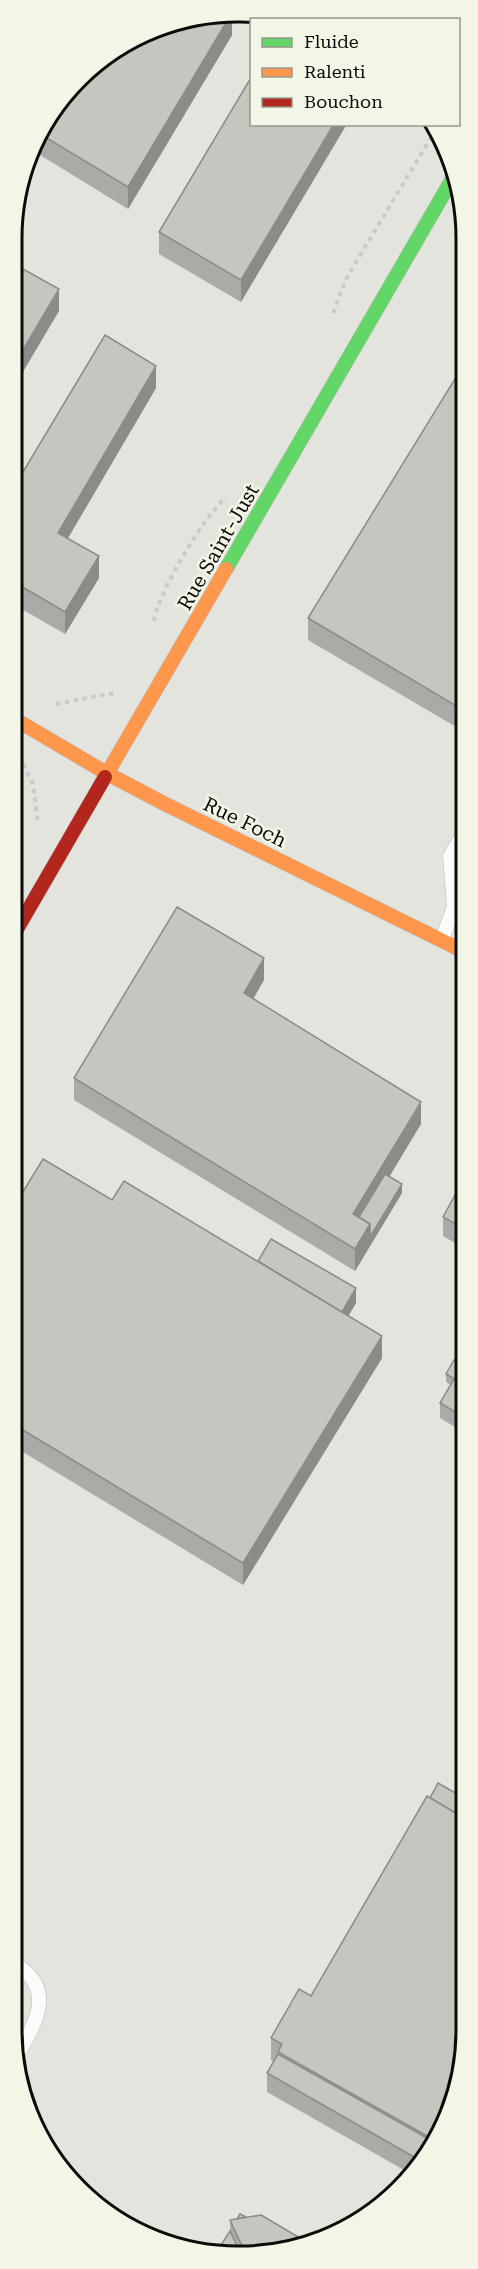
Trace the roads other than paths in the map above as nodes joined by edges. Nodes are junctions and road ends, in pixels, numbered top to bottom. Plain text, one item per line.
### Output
1 (449, 185) edge
2 (22, 723) edge
3 (108, 774) junction
4 (456, 846) edge
5 (22, 921) edge
6 (442, 940) junction
7 (456, 947) edge
8 (22, 1968) edge
9 (23, 2045) edge

1 - 3 street, Rue Saint-Just
2 - 3 street, Rue Foch
3 - 5 street, Rue Saint-Just
3 - 6 street, Rue Foch
4 - 6 lane
6 - 7 street, Rue Foch
8 - 9 lane

